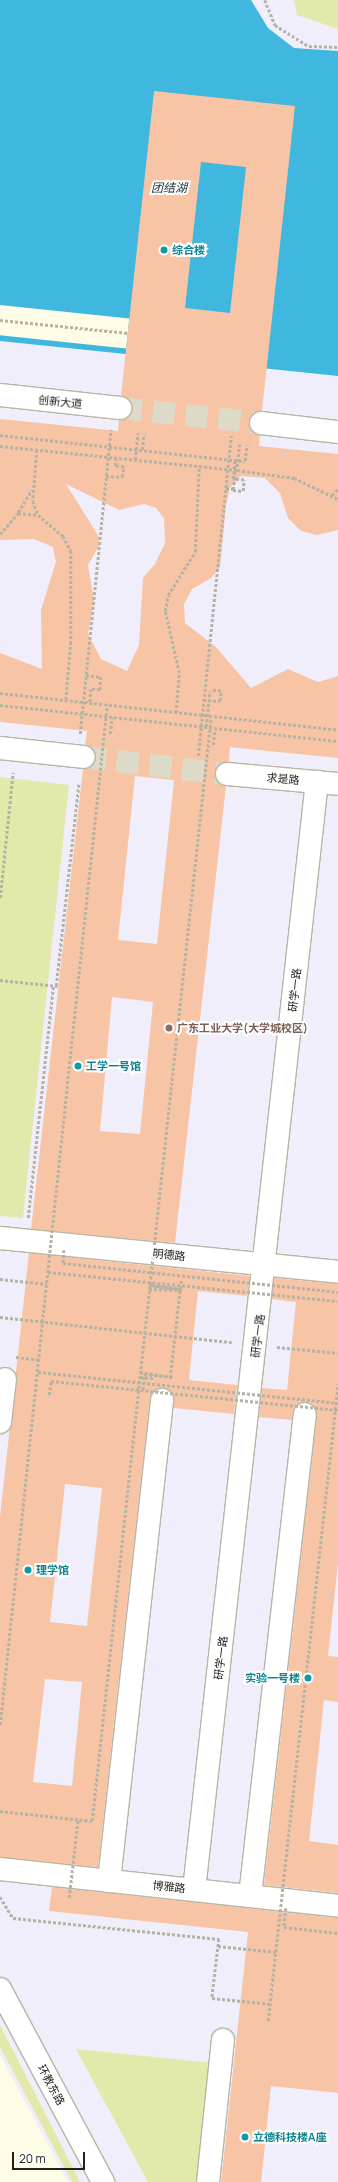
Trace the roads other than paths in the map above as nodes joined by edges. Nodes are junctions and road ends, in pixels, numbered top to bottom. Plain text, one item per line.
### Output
1 (0, 395) edge
2 (116, 416) tunnel mouth
3 (261, 424) tunnel mouth
4 (338, 432) edge
5 (0, 748) edge
6 (81, 750) tunnel mouth
7 (227, 774) tunnel mouth
8 (317, 782) junction
9 (338, 784) edge
10 (0, 1238) edge
11 (266, 1265) junction
12 (338, 1272) edge
13 (4, 1379) dead end
14 (162, 1400) dead end
15 (305, 1414) dead end
16 (0, 1422) edge
17 (0, 1869) edge
18 (109, 1881) junction
19 (194, 1890) junction
20 (250, 1896) junction
21 (338, 1906) edge
22 (0, 1989) edge
23 (223, 2040) dead end
24 (103, 2182) edge
25 (208, 2182) edge

1 - 2 lane, 创新大道
3 - 4 lane
5 - 6 lane
7 - 8 lane, 求是路
8 - 9 lane, 求是路
8 - 11 lane, 研学一路
10 - 11 lane, 明德路
11 - 12 lane, 明德路
11 - 19 lane, 研学一路
13 - 16 lane
14 - 18 lane
15 - 20 lane
17 - 18 lane, 博雅路
18 - 19 lane, 博雅路
19 - 20 lane, 博雅路
20 - 21 lane, 博雅路
22 - 24 lane, 环教东路
23 - 25 lane

